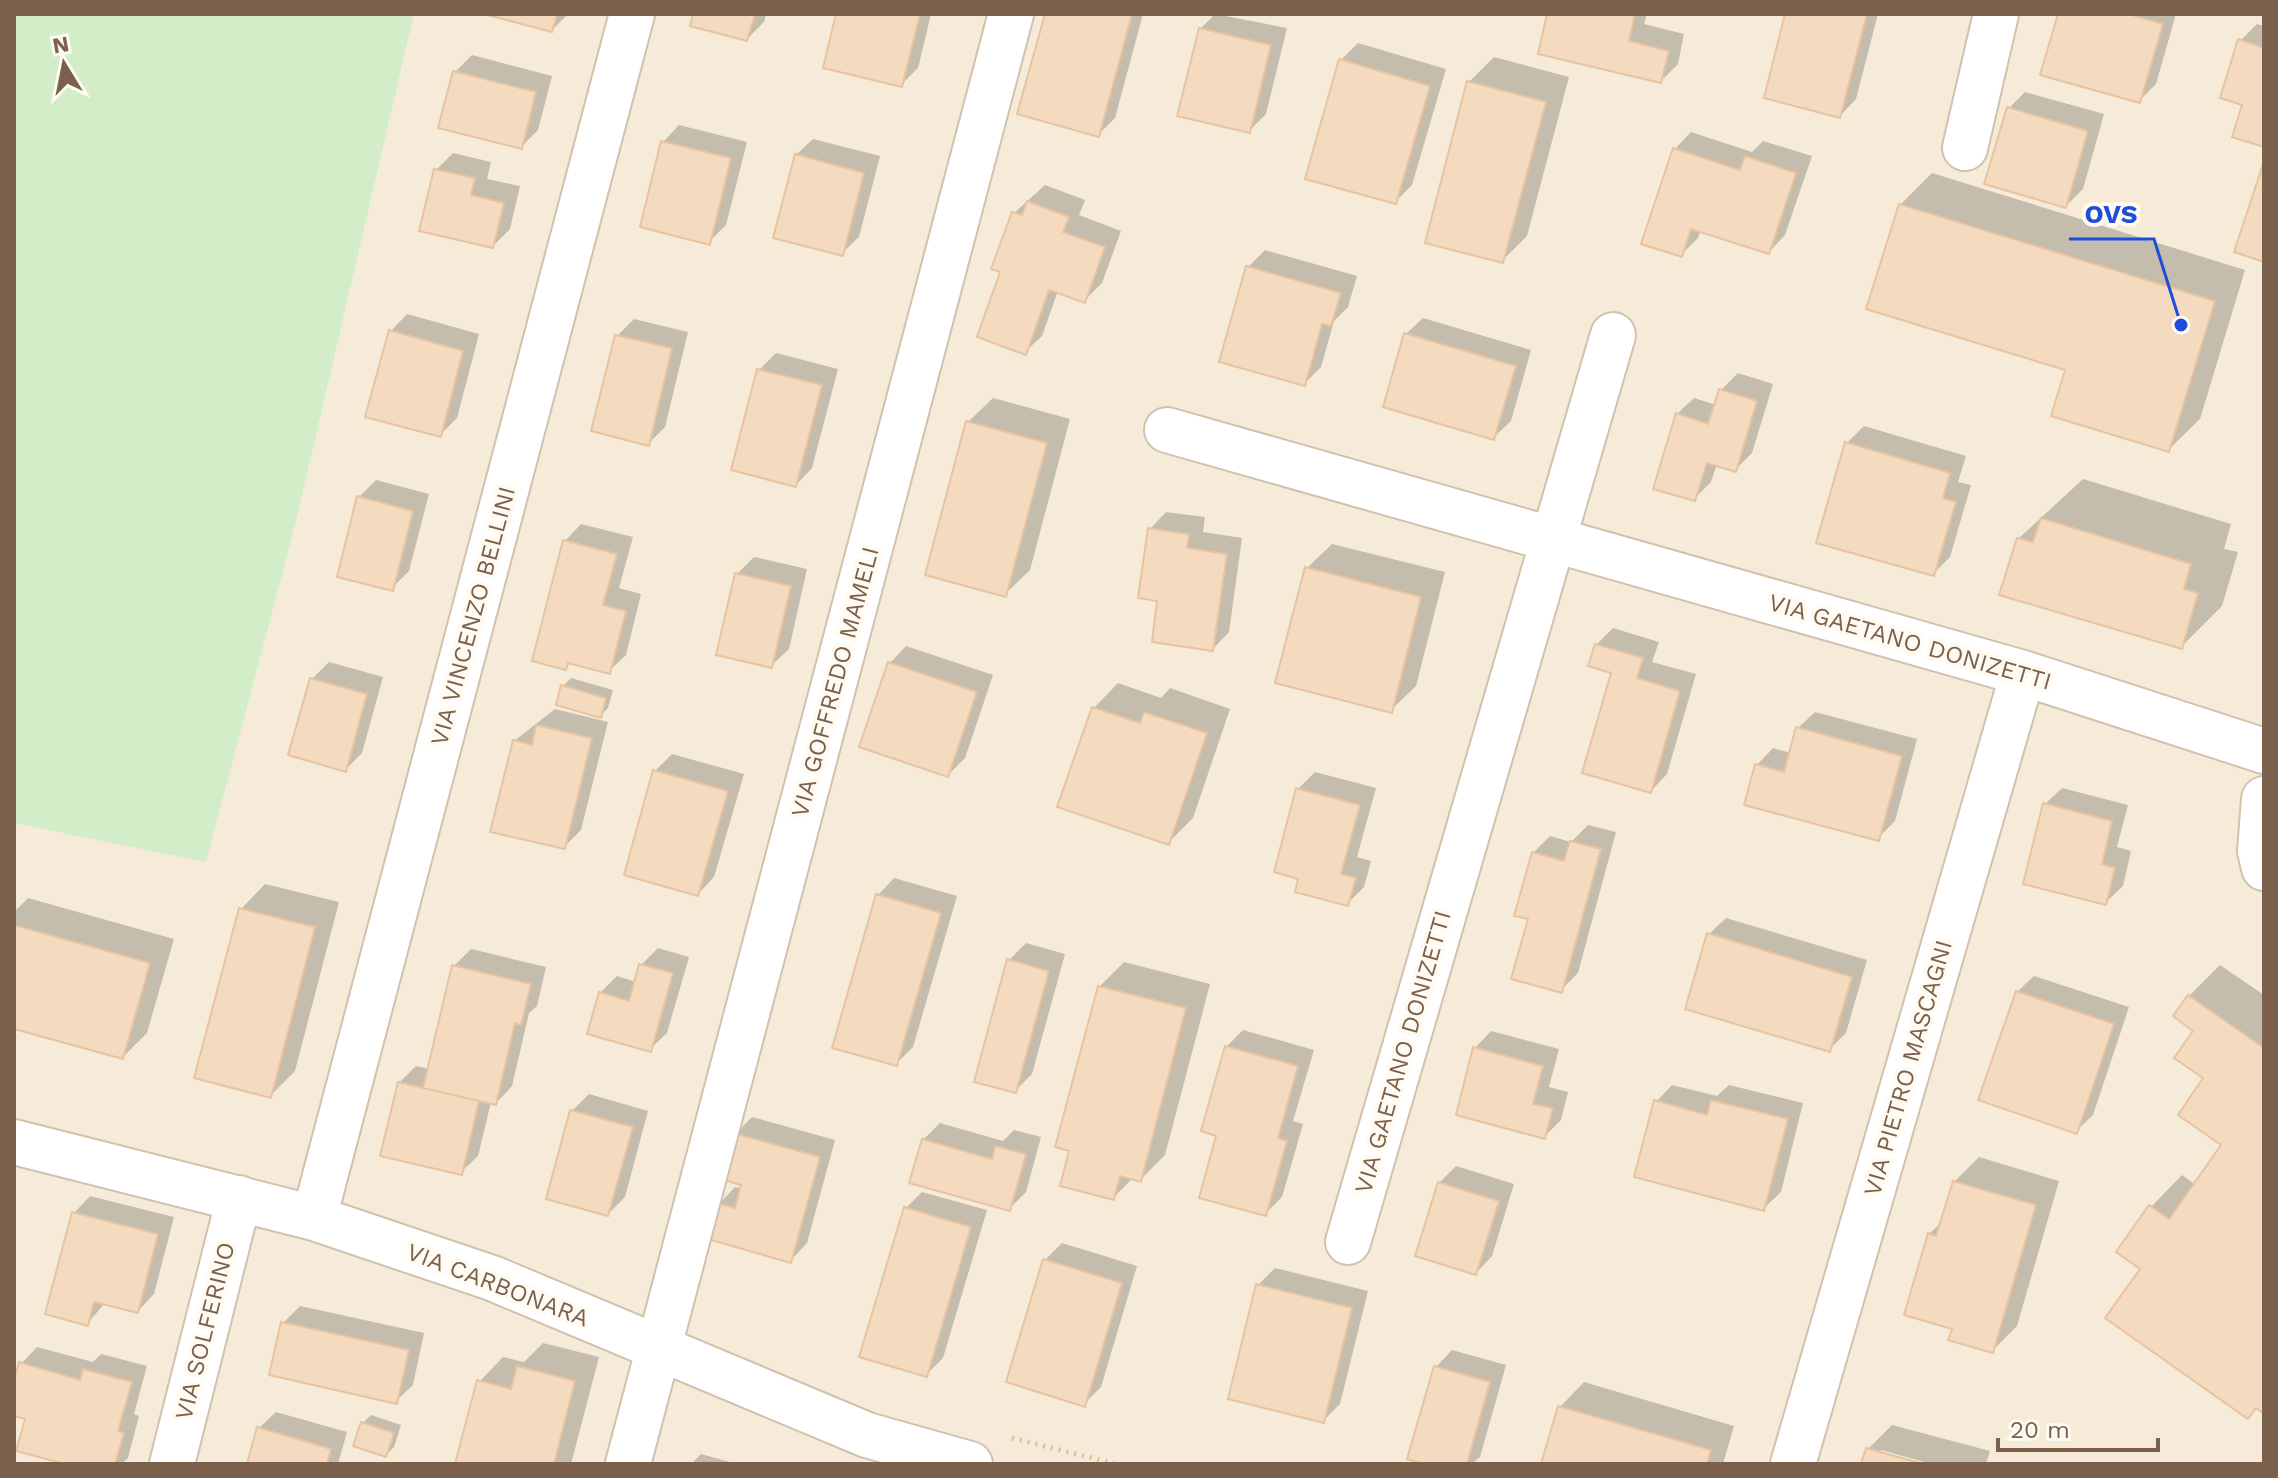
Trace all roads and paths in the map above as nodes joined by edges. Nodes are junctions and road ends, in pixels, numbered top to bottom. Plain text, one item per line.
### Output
1 (632, 14) edge
2 (1011, 14) edge
3 (1996, 14) edge
4 (1965, 148) dead end
5 (1613, 335) dead end
6 (1167, 430) dead end
7 (1553, 540) junction
8 (2023, 673) junction
9 (2264, 751) edge
10 (2264, 799) edge
11 (2264, 868) edge
12 (14, 1142) edge
13 (239, 1198) junction
14 (314, 1218) junction
15 (1348, 1242) dead end
16 (659, 1350) junction
17 (172, 1464) edge
18 (628, 1464) edge
19 (970, 1464) edge
20 (1793, 1464) edge

1 - 14 street, VIA VINCENZO BELLINI
2 - 16 street, VIA GOFFREDO MAMELI
3 - 4 street
5 - 7 street, VIA GAETANO DONIZETTI
6 - 7 street, VIA GAETANO DONIZETTI
7 - 8 street, VIA GAETANO DONIZETTI
7 - 15 street, VIA GAETANO DONIZETTI
8 - 9 street, VIA GAETANO DONIZETTI
8 - 20 street, VIA PIETRO MASCAGNI
10 - 11 street
12 - 13 street, VIA CARBONARA
13 - 14 street, VIA CARBONARA
13 - 17 street, VIA SOLFERINO
14 - 16 street, VIA CARBONARA
16 - 18 street, VIA GOFFREDO MAMELI
16 - 19 street, VIA CARBONARA

